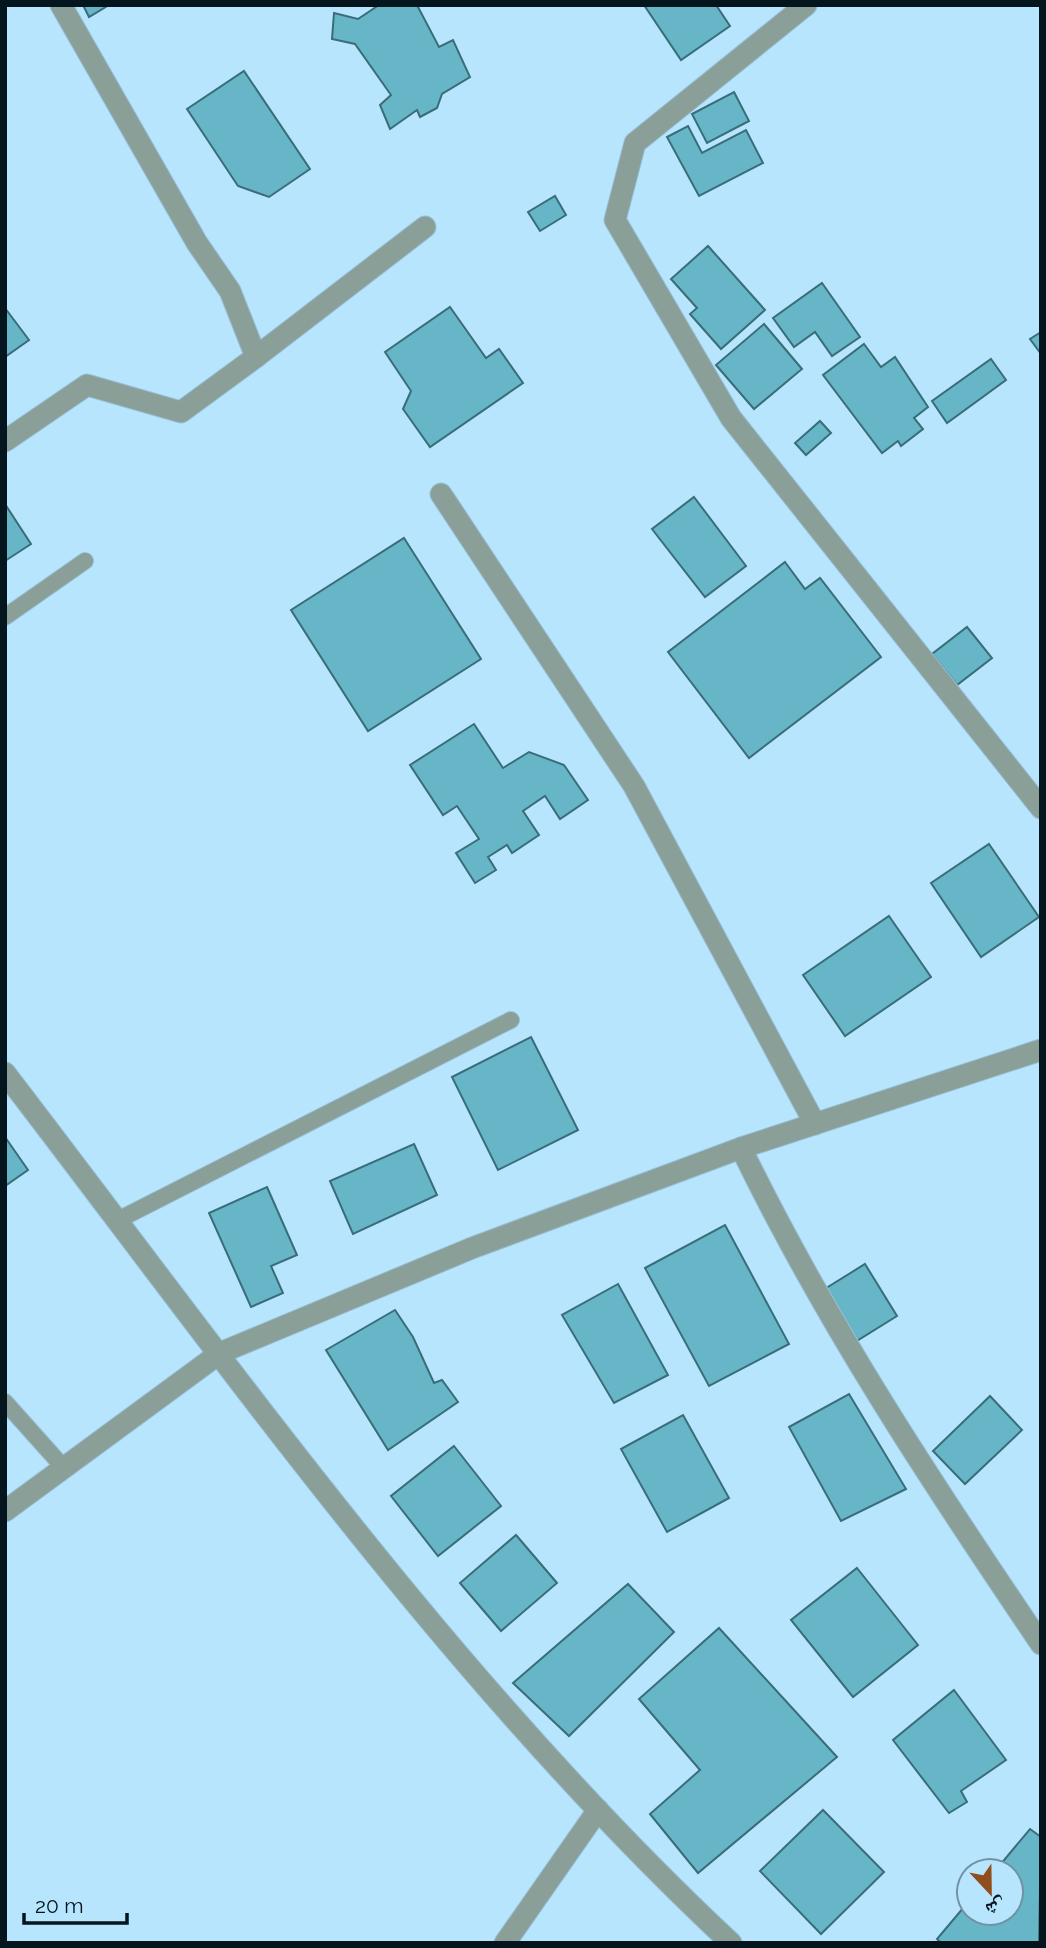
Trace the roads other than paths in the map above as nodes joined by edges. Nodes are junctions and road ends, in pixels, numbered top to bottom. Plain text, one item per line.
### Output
1 (61, 5) edge
2 (806, 5) edge
3 (425, 227) dead end
4 (256, 357) junction
5 (5, 440) edge
6 (441, 494) dead end
7 (85, 561) dead end
8 (5, 617) edge
9 (1041, 808) edge
10 (511, 1020) dead end
11 (1041, 1050) edge
12 (5, 1073) edge
13 (815, 1124) junction
14 (741, 1148) junction
15 (118, 1220) junction
16 (220, 1353) junction
17 (5, 1402) edge
18 (64, 1468) junction
19 (5, 1512) edge
20 (1041, 1644) edge
21 (598, 1810) junction
22 (505, 1943) edge
23 (731, 1943) edge

1 - 4 street
2 - 9 street
3 - 4 street
4 - 5 street
6 - 13 street
7 - 8 lane
10 - 15 lane
11 - 13 street
12 - 15 street
13 - 14 street
14 - 16 street
14 - 20 street
15 - 16 street
16 - 18 street
16 - 21 street
17 - 18 lane
18 - 19 street
21 - 22 street
21 - 23 street

